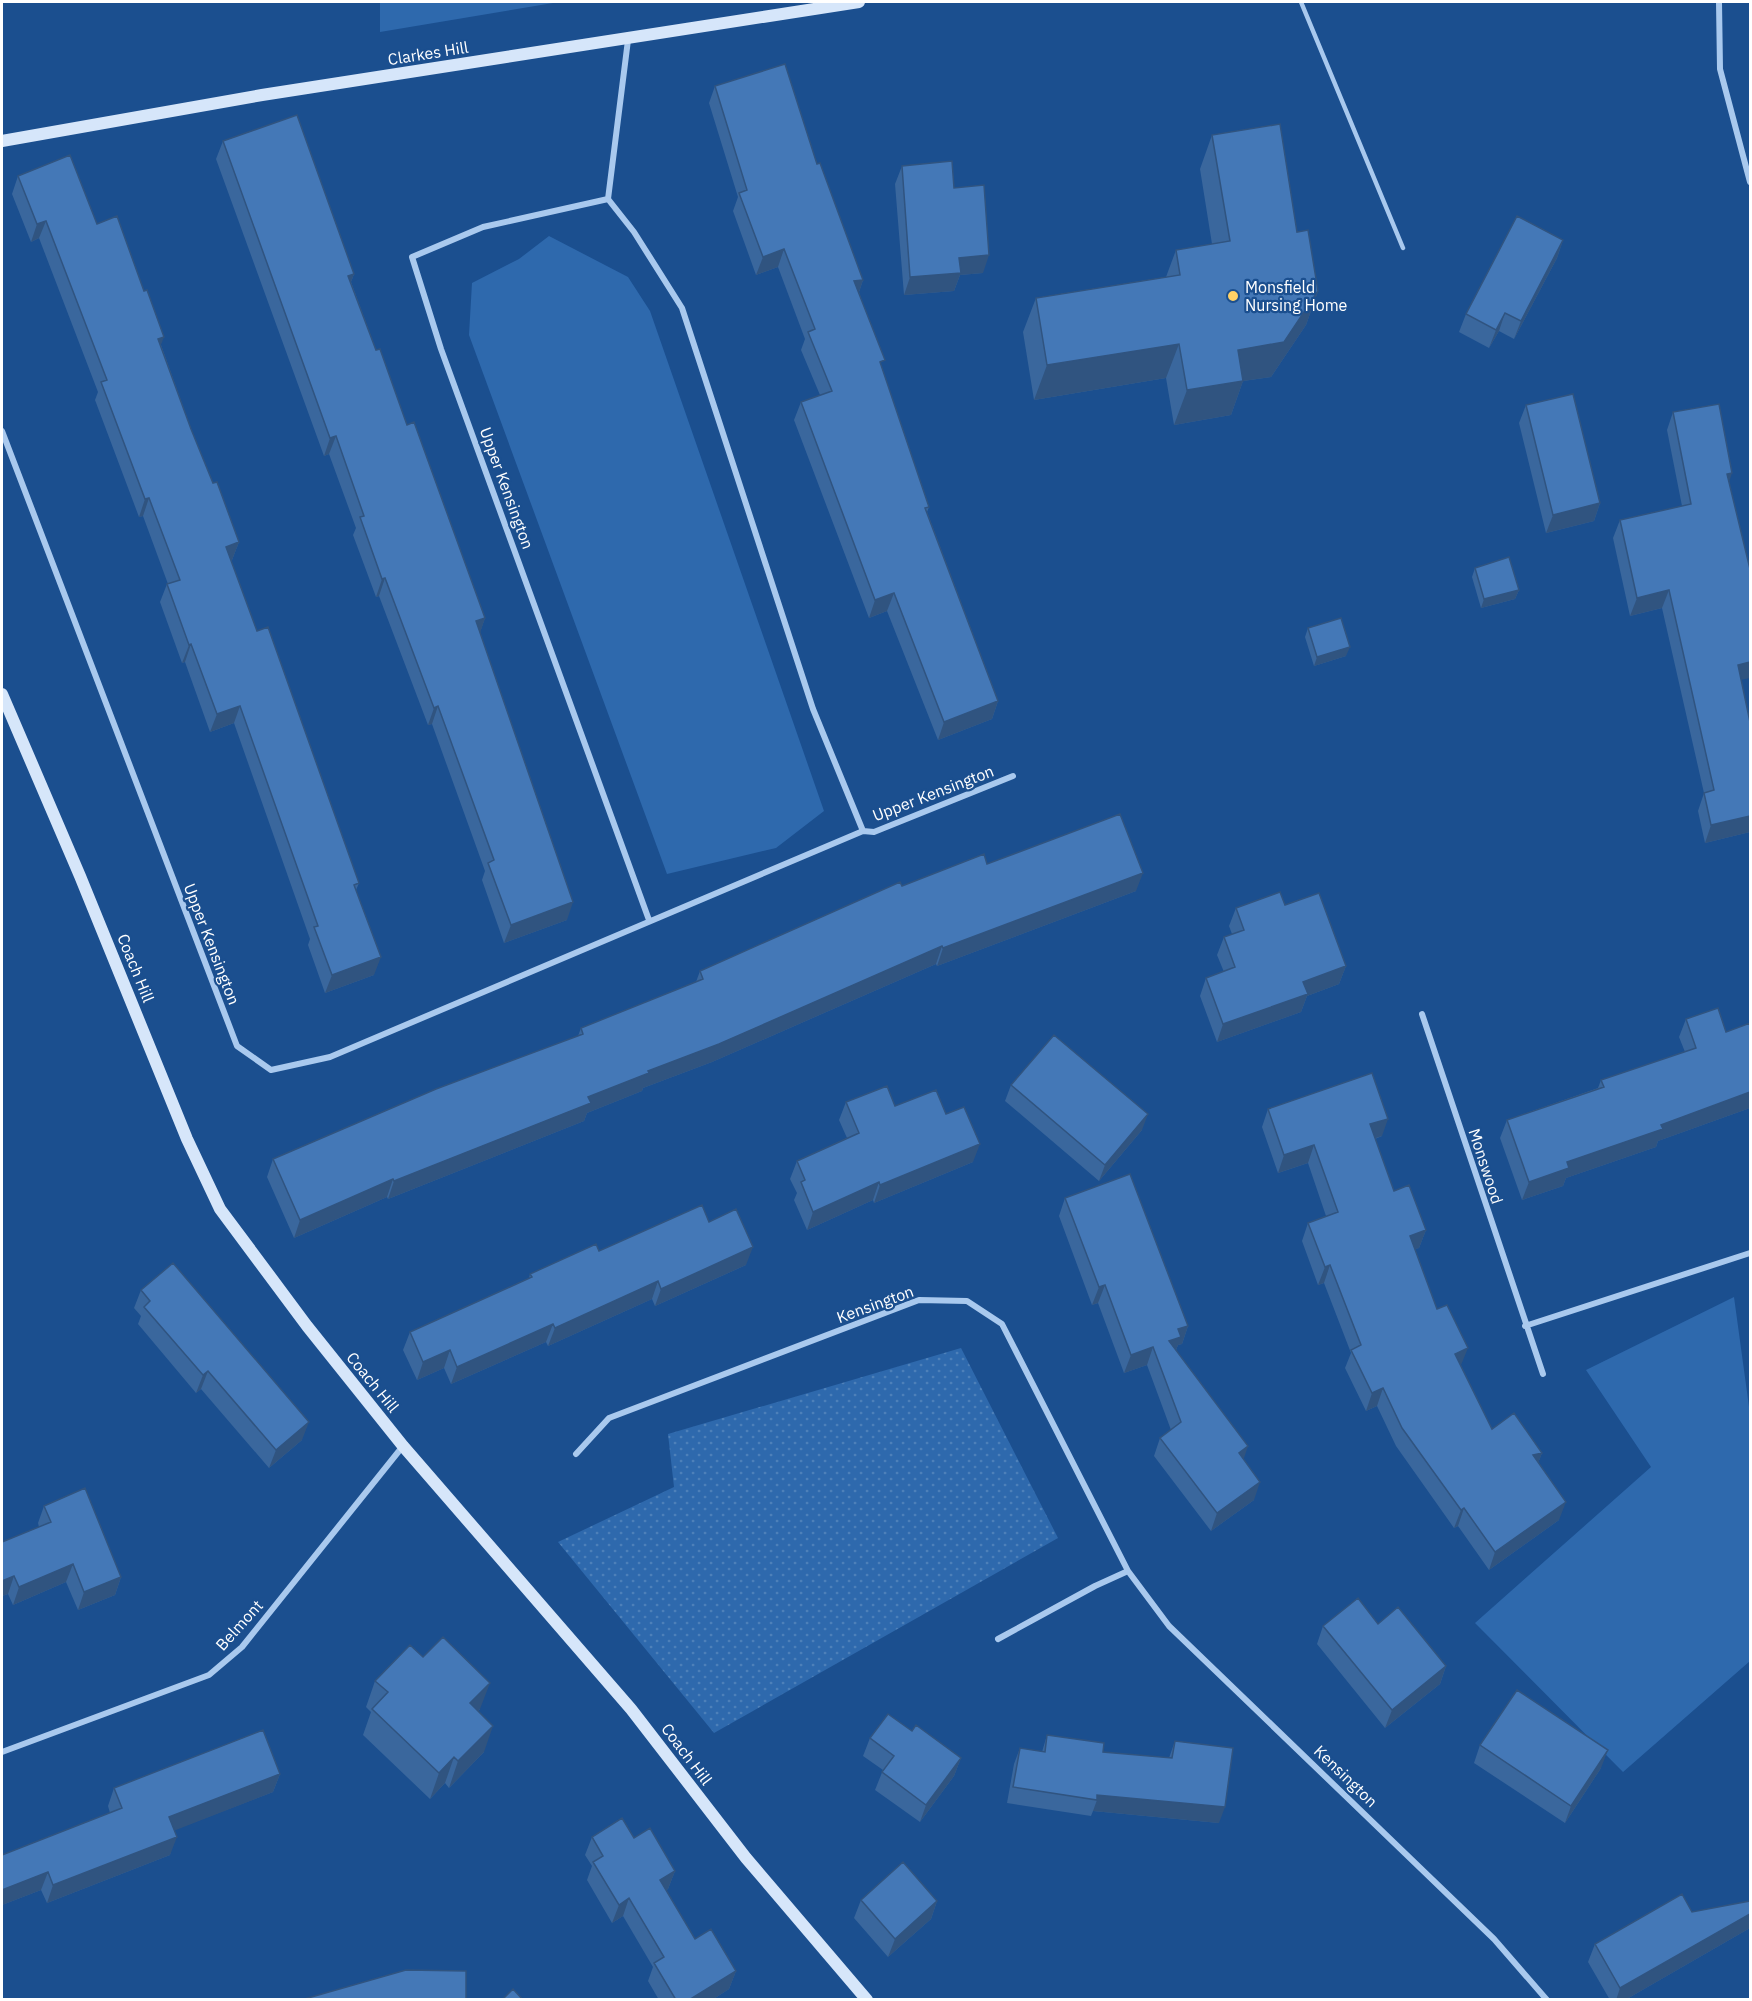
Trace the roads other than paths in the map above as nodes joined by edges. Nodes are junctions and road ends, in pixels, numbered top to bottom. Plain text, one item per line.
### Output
1 (856, 2) edge
2 (1301, 2) edge
3 (1719, 2) edge
4 (628, 40) junction
5 (2, 141) edge
6 (1750, 182) edge
7 (608, 199) junction
8 (1403, 248) dead end
9 (2, 431) edge
10 (2, 694) edge
11 (1013, 776) dead end
12 (862, 831) junction
13 (649, 920) junction
14 (1422, 1014) dead end
15 (1750, 1253) edge
16 (1525, 1326) junction
17 (1543, 1374) dead end
18 (403, 1446) junction
19 (576, 1455) dead end
20 (1128, 1571) junction
21 (998, 1639) dead end
22 (2, 1752) edge
23 (867, 2000) edge
24 (1547, 2000) edge

1 - 4 street, Clarkes Hill
2 - 8 lane
3 - 6 street
4 - 5 street, Clarkes Hill
4 - 7 street
7 - 12 street, Upper Kensington
7 - 13 street, Upper Kensington
9 - 13 street, Upper Kensington
10 - 18 street, Coach Hill
11 - 12 street, Upper Kensington
12 - 13 street, Upper Kensington
14 - 16 street, Monswood
15 - 16 street
16 - 17 street, Monswood
18 - 22 street, Belmont
18 - 23 street, Coach Hill
19 - 20 street, Kensington
20 - 21 street
20 - 24 street, Kensington

